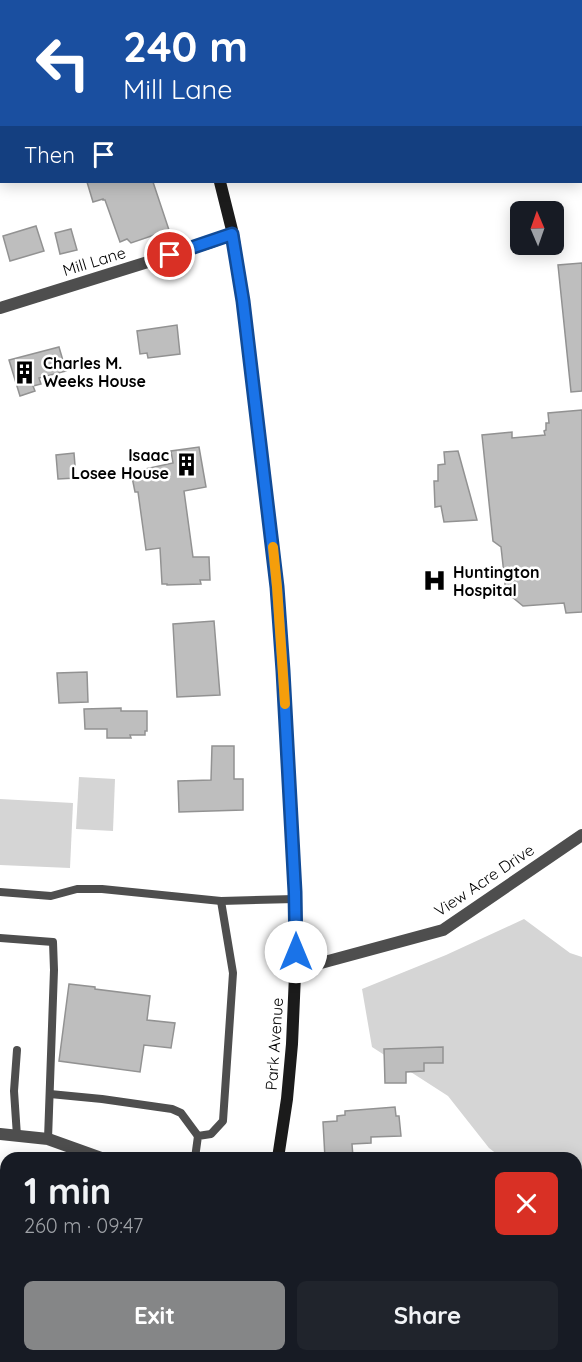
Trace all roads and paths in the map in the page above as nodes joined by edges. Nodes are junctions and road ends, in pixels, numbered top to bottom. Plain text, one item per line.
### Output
1 (220, 183) edge
2 (232, 234) junction
3 (0, 308) edge
4 (582, 835) edge
5 (0, 892) edge
6 (295, 899) junction
7 (220, 901) junction
8 (0, 938) edge
9 (295, 969) junction
10 (17, 1050) dead end
11 (50, 1094) junction
12 (0, 1134) edge
13 (17, 1136) junction
14 (198, 1136) junction
15 (48, 1139) junction
16 (84, 1152) edge
17 (196, 1152) edge
18 (279, 1152) edge

1 - 2 main road, Park Avenue
2 - 3 street, Mill Lane
2 - 6 main road, Park Avenue
4 - 9 street, View Acre Drive
5 - 7 lane
6 - 7 lane
6 - 9 main road, Park Avenue
7 - 14 lane
8 - 11 lane
9 - 18 main road, Park Avenue
10 - 13 lane
11 - 14 lane
11 - 15 lane
12 - 13 street
13 - 15 street
14 - 17 lane
15 - 16 street

